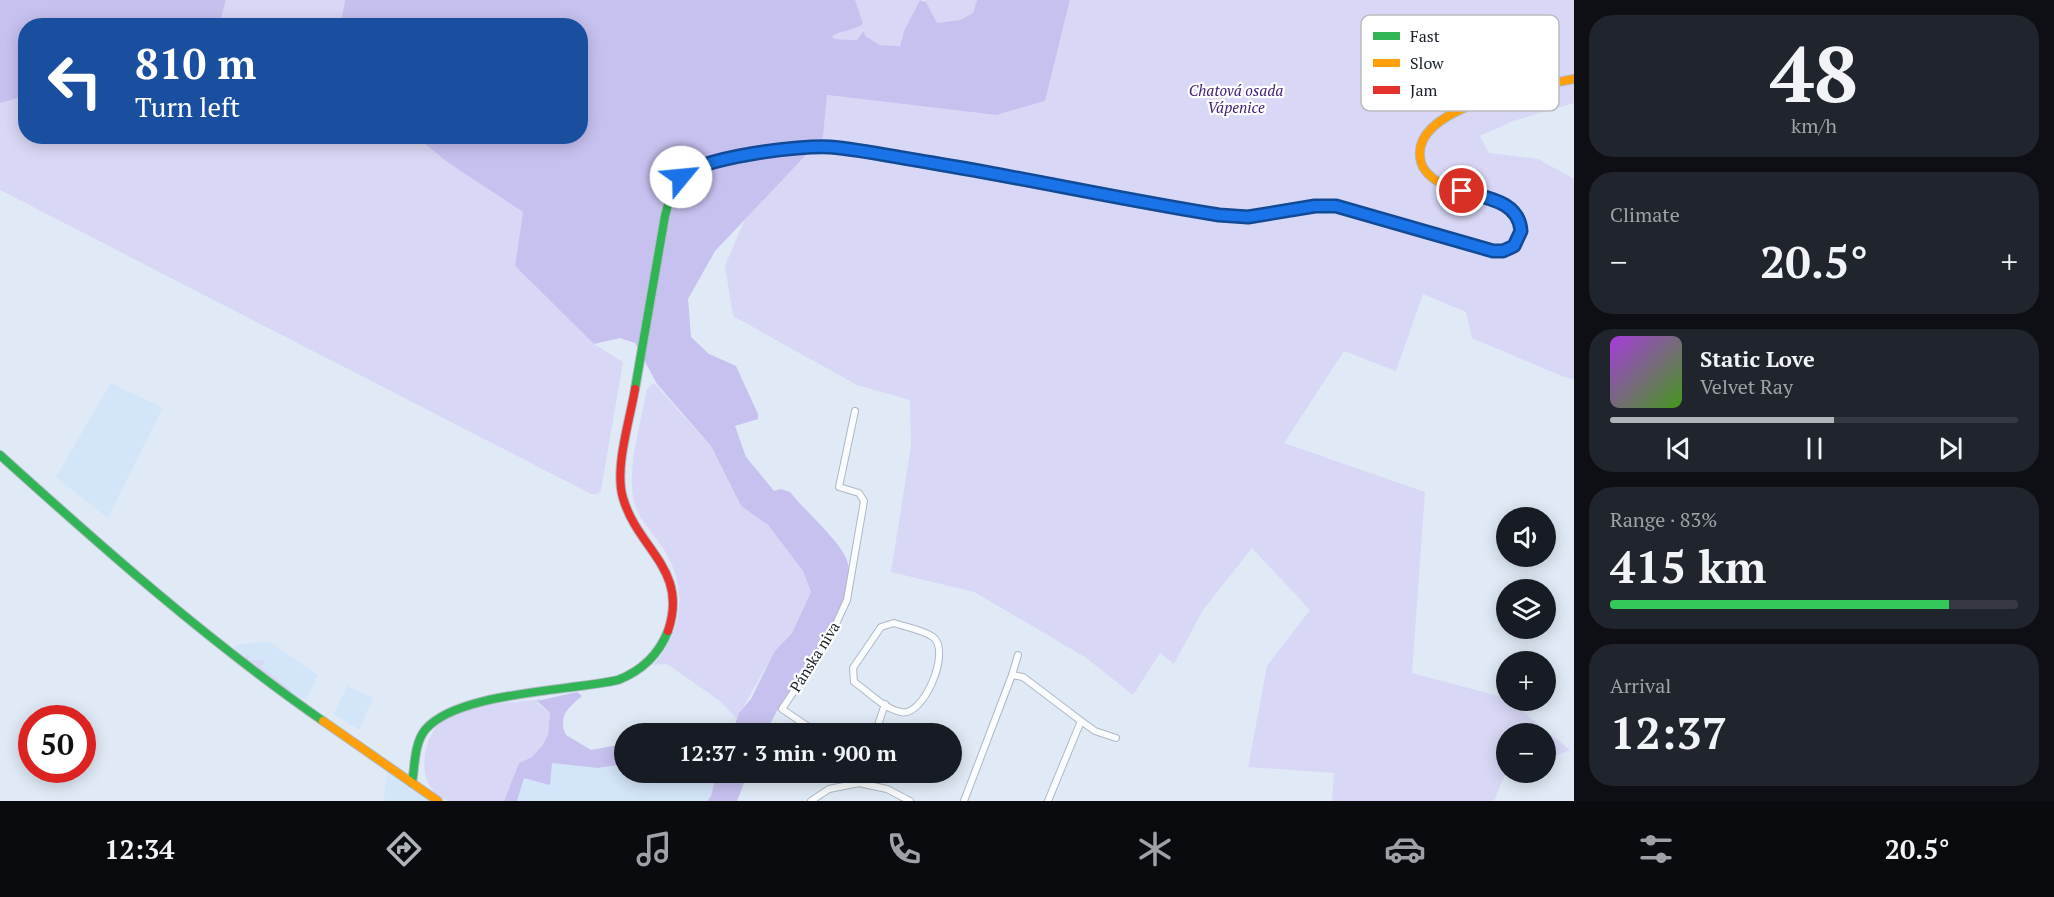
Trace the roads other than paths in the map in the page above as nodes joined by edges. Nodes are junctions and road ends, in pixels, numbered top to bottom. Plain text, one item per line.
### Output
1 (1574, 79) edge
2 (1559, 83) edge
3 (1456, 111) edge
4 (855, 411) dead end
5 (0, 454) edge
6 (1018, 655) dead end
7 (1012, 675) junction
8 (885, 704) junction
9 (1081, 721) junction
10 (803, 723) edge
11 (879, 723) edge
12 (1116, 738) dead end
13 (412, 783) junction
14 (859, 783) joint
15 (438, 801) edge
16 (811, 801) edge
17 (910, 801) edge
18 (964, 801) edge
19 (1048, 801) edge

1 - 2 main road
3 - 13 main road
4 - 10 street, Pánska niva
5 - 13 main road
6 - 7 street
7 - 9 street
7 - 18 street
8 - 8 street
8 - 11 street
9 - 12 street
9 - 19 street
13 - 15 main road
14 - 16 street
14 - 17 street

